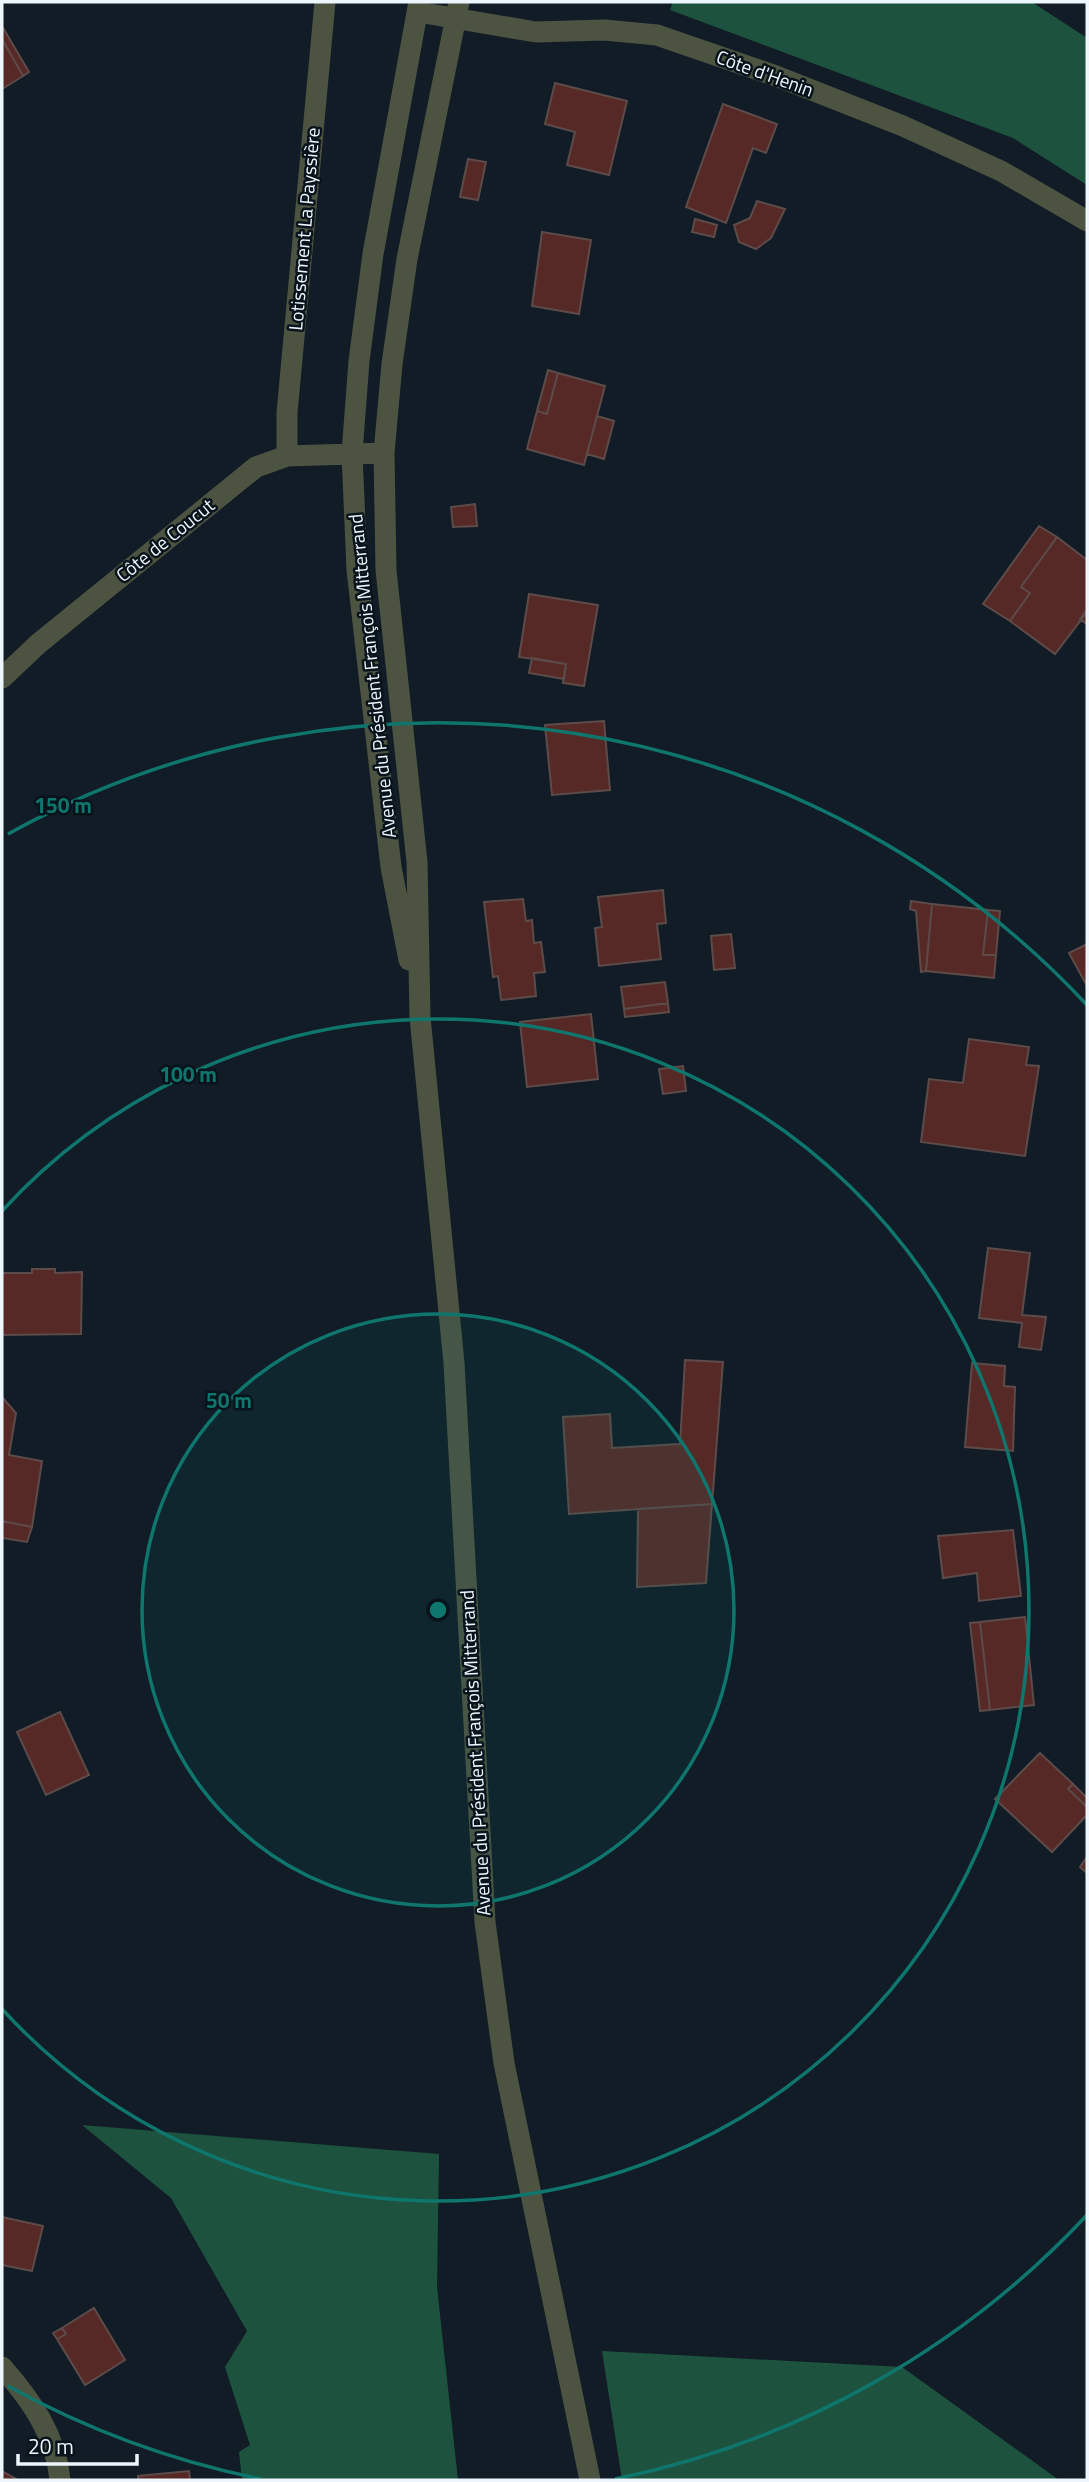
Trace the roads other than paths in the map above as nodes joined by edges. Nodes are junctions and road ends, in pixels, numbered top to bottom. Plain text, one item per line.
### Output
1 (326, 2) edge
2 (419, 7) edge
3 (457, 11) edge
4 (1087, 221) edge
5 (352, 453) junction
6 (384, 453) junction
7 (286, 456) junction
8 (2, 678) edge
9 (420, 1017) junction
10 (2, 2367) edge
11 (60, 2480) edge
12 (590, 2480) edge

1 - 7 street, Lotissement La Payssière
2 - 3 street, Côte d'Henin
2 - 5 street, Avenue du Président François Mitterrand
3 - 4 street, Côte d'Henin
3 - 6 street, Avenue du Président François Mitterrand
5 - 6 street, Côte de Coucut
5 - 7 street, Côte de Coucut
5 - 9 street, Avenue du Président François Mitterrand
6 - 9 street, Avenue du Président François Mitterrand
7 - 8 street, Côte de Coucut
9 - 12 street, Avenue du Président François Mitterrand
10 - 11 street

